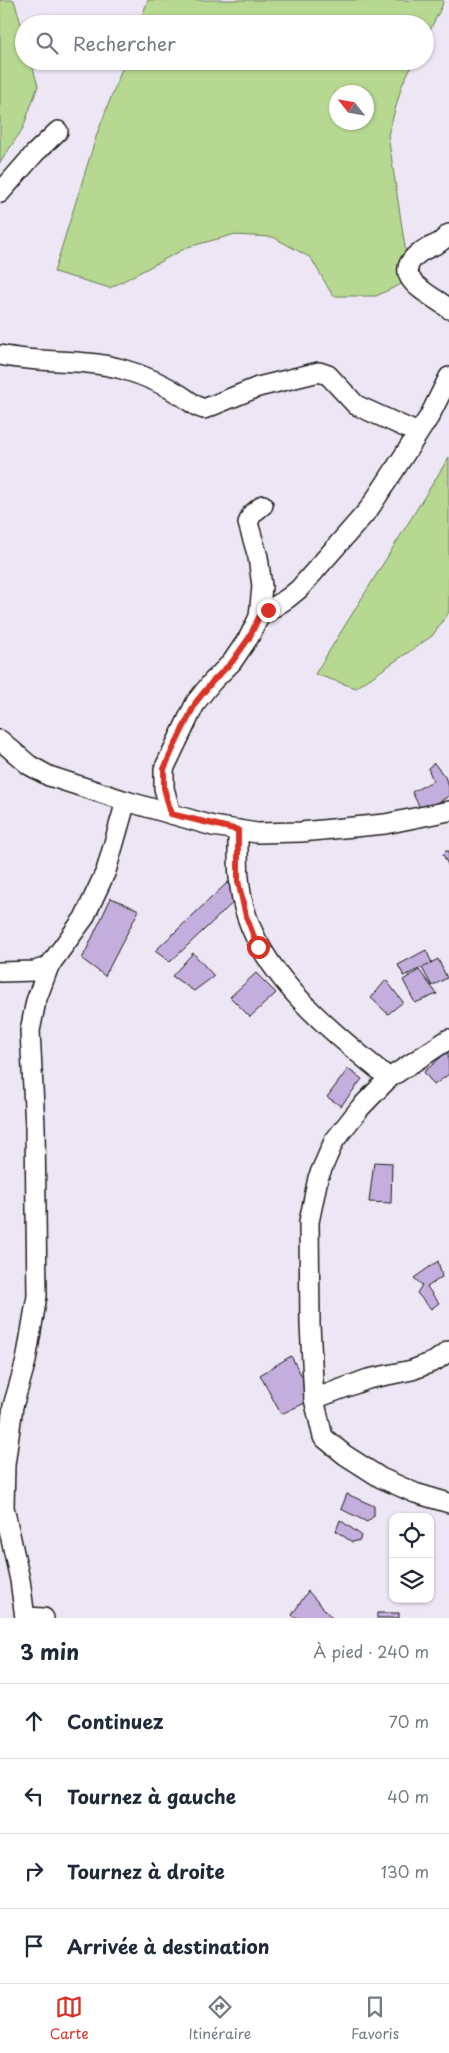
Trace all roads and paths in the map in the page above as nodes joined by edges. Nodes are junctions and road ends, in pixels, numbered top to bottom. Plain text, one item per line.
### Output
1 (58, 131) dead end
2 (0, 193) edge
3 (449, 234) edge
4 (449, 309) edge
5 (0, 355) edge
6 (449, 377) edge
7 (418, 433) junction
8 (263, 505) dead end
9 (259, 617) junction
10 (0, 740) edge
11 (126, 801) junction
12 (449, 810) edge
13 (171, 814) junction
14 (238, 830) junction
15 (49, 966) junction
16 (0, 972) edge
17 (449, 1039) edge
18 (388, 1078) junction
19 (449, 1351) edge
20 (314, 1399) junction
21 (6, 1406) edge
22 (449, 1503) edge
23 (25, 1618) edge
24 (44, 1618) edge

1 - 2 street
3 - 4 street
5 - 7 street
6 - 7 street
7 - 9 street
8 - 9 street
9 - 13 street
10 - 11 street
11 - 13 street
11 - 15 street
12 - 14 street
13 - 14 street
14 - 18 street
15 - 16 street
15 - 21 street
17 - 18 street
18 - 20 street
19 - 20 street
20 - 22 street
21 - 23 street
23 - 24 street

